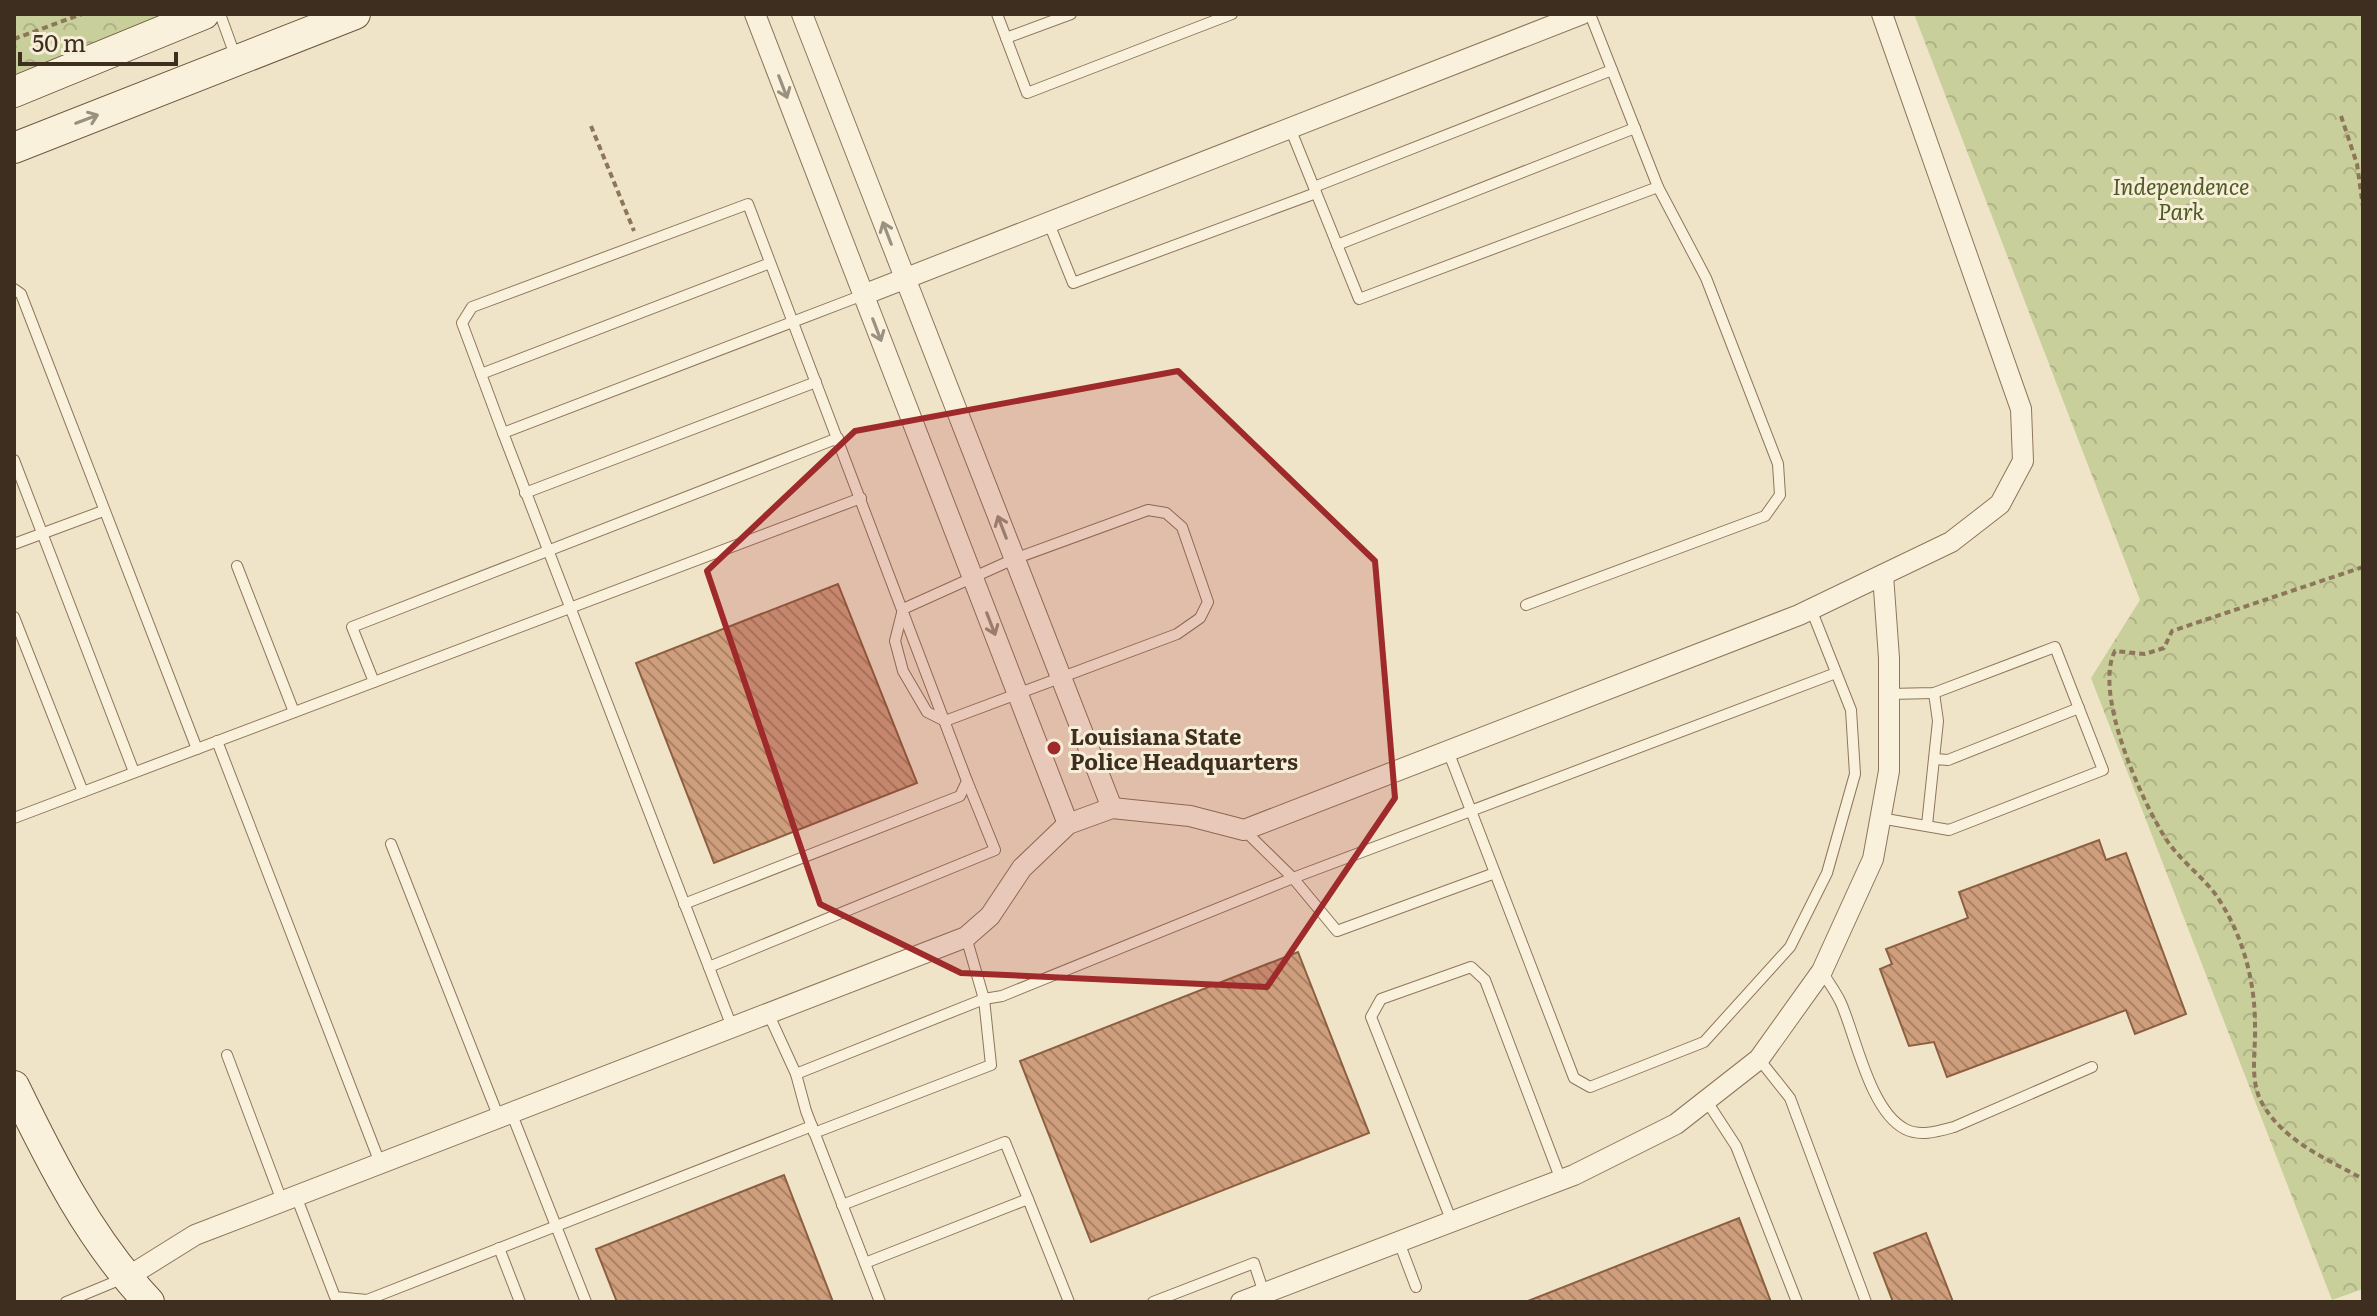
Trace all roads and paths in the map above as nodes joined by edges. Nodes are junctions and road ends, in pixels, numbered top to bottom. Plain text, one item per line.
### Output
1 (82, 14) edge
2 (204, 14) edge
3 (220, 14) edge
4 (355, 14) edge
5 (755, 14) edge
6 (802, 14) edge
7 (997, 14) edge
8 (1071, 14) edge
9 (1232, 14) edge
10 (1582, 14) edge
11 (1590, 14) edge
12 (1882, 14) edge
13 (1006, 38) junction
14 (14, 39) edge
15 (237, 60) junction
16 (1612, 70) junction
17 (14, 92) edge
18 (2341, 116) dead end
19 (591, 126) dead end
20 (1289, 127) junction
21 (1635, 128) junction
22 (14, 148) edge
23 (1658, 187) junction
24 (1315, 190) junction
25 (2363, 207) edge
26 (1048, 221) junction
27 (639, 244) junction
28 (1337, 245) junction
29 (770, 263) junction
30 (904, 277) junction
31 (14, 289) edge
32 (863, 295) junction
33 (792, 321) junction
34 (481, 374) junction
35 (816, 382) junction
36 (503, 433) junction
37 (838, 438) junction
38 (14, 460) edge
39 (525, 493) junction
40 (861, 498) junction
41 (103, 511) junction
42 (42, 534) junction
43 (14, 544) edge
44 (548, 554) junction
45 (1014, 559) junction
46 (237, 566) dead end
47 (2363, 567) edge
48 (1883, 575) junction
49 (972, 577) junction
50 (1526, 605) dead end
51 (568, 608) junction
52 (903, 609) junction
53 (1811, 609) junction
54 (14, 617) edge
55 (1836, 673) junction
56 (1061, 677) junction
57 (374, 682) junction
58 (1934, 693) junction
59 (1889, 694) junction
60 (1018, 695) junction
61 (2079, 708) junction
62 (294, 712) junction
63 (945, 721) junction
64 (217, 741) junction
65 (197, 749) junction
66 (1448, 751) junction
67 (1935, 759) junction
68 (134, 772) junction
69 (967, 781) junction
70 (83, 792) junction
71 (1112, 808) junction
72 (1470, 810) junction
73 (14, 818) edge
74 (1880, 818) junction
75 (1068, 824) junction
76 (1927, 825) junction
77 (1244, 830) junction
78 (391, 844) dead end
79 (1495, 873) junction
80 (1293, 878) junction
81 (684, 904) junction
82 (966, 937) junction
83 (709, 967) junction
84 (1822, 971) junction
85 (984, 999) junction
86 (768, 1013) junction
87 (732, 1027) junction
88 (227, 1055) dead end
89 (1759, 1059) junction
90 (2092, 1067) dead end
91 (796, 1074) junction
92 (14, 1086) edge
93 (1706, 1100) junction
94 (505, 1115) junction
95 (813, 1129) junction
96 (380, 1163) junction
97 (2363, 1179) edge
98 (1561, 1180) junction
99 (289, 1199) junction
100 (1028, 1199) junction
101 (842, 1205) junction
102 (1452, 1222) junction
103 (557, 1226) junction
104 (1399, 1242) junction
105 (499, 1248) junction
106 (865, 1263) junction
107 (1416, 1287) dead end
108 (136, 1292) edge
109 (1264, 1293) junction
110 (66, 1302) edge
111 (520, 1302) edge
112 (586, 1302) edge
113 (880, 1302) edge
114 (1069, 1302) edge
115 (1153, 1302) edge
116 (1241, 1302) edge
117 (1797, 1302) edge
118 (1866, 1302) edge

1 - 14 path
2 - 17 main road
3 - 15 lane
4 - 15 main road
5 -> 32 street
30 -> 6 street
7 - 13 lane
8 - 13 lane
9 - 13 lane
10 - 20 street
11 - 16 lane
12 - 48 street
22 -> 15 main road
16 - 21 lane
16 - 24 lane
18 - 25 path
19 - 27 path
20 - 24 lane
20 - 26 street
21 - 23 lane
21 - 28 lane
23 - 28 lane
23 - 50 lane
24 - 26 lane
24 - 28 lane
26 - 30 street
27 - 29 lane
27 - 34 lane
29 - 33 lane
29 - 34 lane
30 - 32 street
45 -> 30 street
31 - 41 lane
32 - 33 lane
32 -> 49 street
33 - 35 lane
33 - 36 lane
34 - 36 lane
35 - 37 lane
35 - 39 lane
36 - 39 lane
37 - 40 lane
37 - 44 lane
38 - 42 lane
39 - 44 lane
40 - 51 lane
40 - 52 lane
41 - 42 lane
41 - 65 lane
42 - 43 lane
42 - 68 lane
44 - 51 lane
44 - 57 lane
45 - 49 lane
45 - 56 street
45 - 56 lane
46 - 62 lane
47 - 97 path
48 - 53 street
48 - 59 street
49 - 52 lane
49 -> 60 street
51 - 57 lane
51 - 81 lane
52 - 63 lane
52 - 63 lane
53 - 55 lane
53 - 66 street
54 - 70 lane
55 - 72 lane
55 - 79 lane
56 - 60 lane
56 - 71 street
57 - 62 lane
58 - 59 lane
58 - 61 lane
58 - 67 lane
59 - 74 street
60 - 63 lane
60 - 75 street
61 - 67 lane
61 - 76 lane
62 - 64 lane
63 - 69 lane
64 - 65 lane
64 - 96 lane
65 - 68 lane
66 - 72 lane
66 - 77 street
67 - 76 lane
68 - 70 lane
69 - 81 lane
69 - 83 lane
70 - 73 lane
71 - 75 street
71 - 77 street
72 - 79 lane
72 - 80 lane
74 - 76 lane
74 - 84 street
75 - 82 street
77 - 80 lane
78 - 94 lane
79 - 80 lane
80 - 85 lane
81 - 83 lane
82 - 85 lane
82 - 86 street
83 - 87 lane
84 - 89 street
84 - 90 lane
85 - 91 lane
85 - 95 lane
86 - 87 street
86 - 91 lane
87 - 94 street
88 - 99 lane
89 - 93 street
89 - 118 lane
91 - 95 lane
92 - 108 main road
93 - 98 street
93 - 117 lane
94 - 96 street
94 - 103 lane
95 - 101 lane
95 - 103 lane
96 - 99 street
98 - 102 street
98 - 102 lane
99 - 105 lane
99 - 108 street
100 - 101 lane
100 - 106 lane
100 - 114 lane
101 - 106 lane
102 - 104 street
103 - 105 lane
103 - 112 lane
104 - 107 lane
104 - 109 street
105 - 111 lane
106 - 113 lane
108 - 110 lane
109 - 115 lane
109 - 116 street

